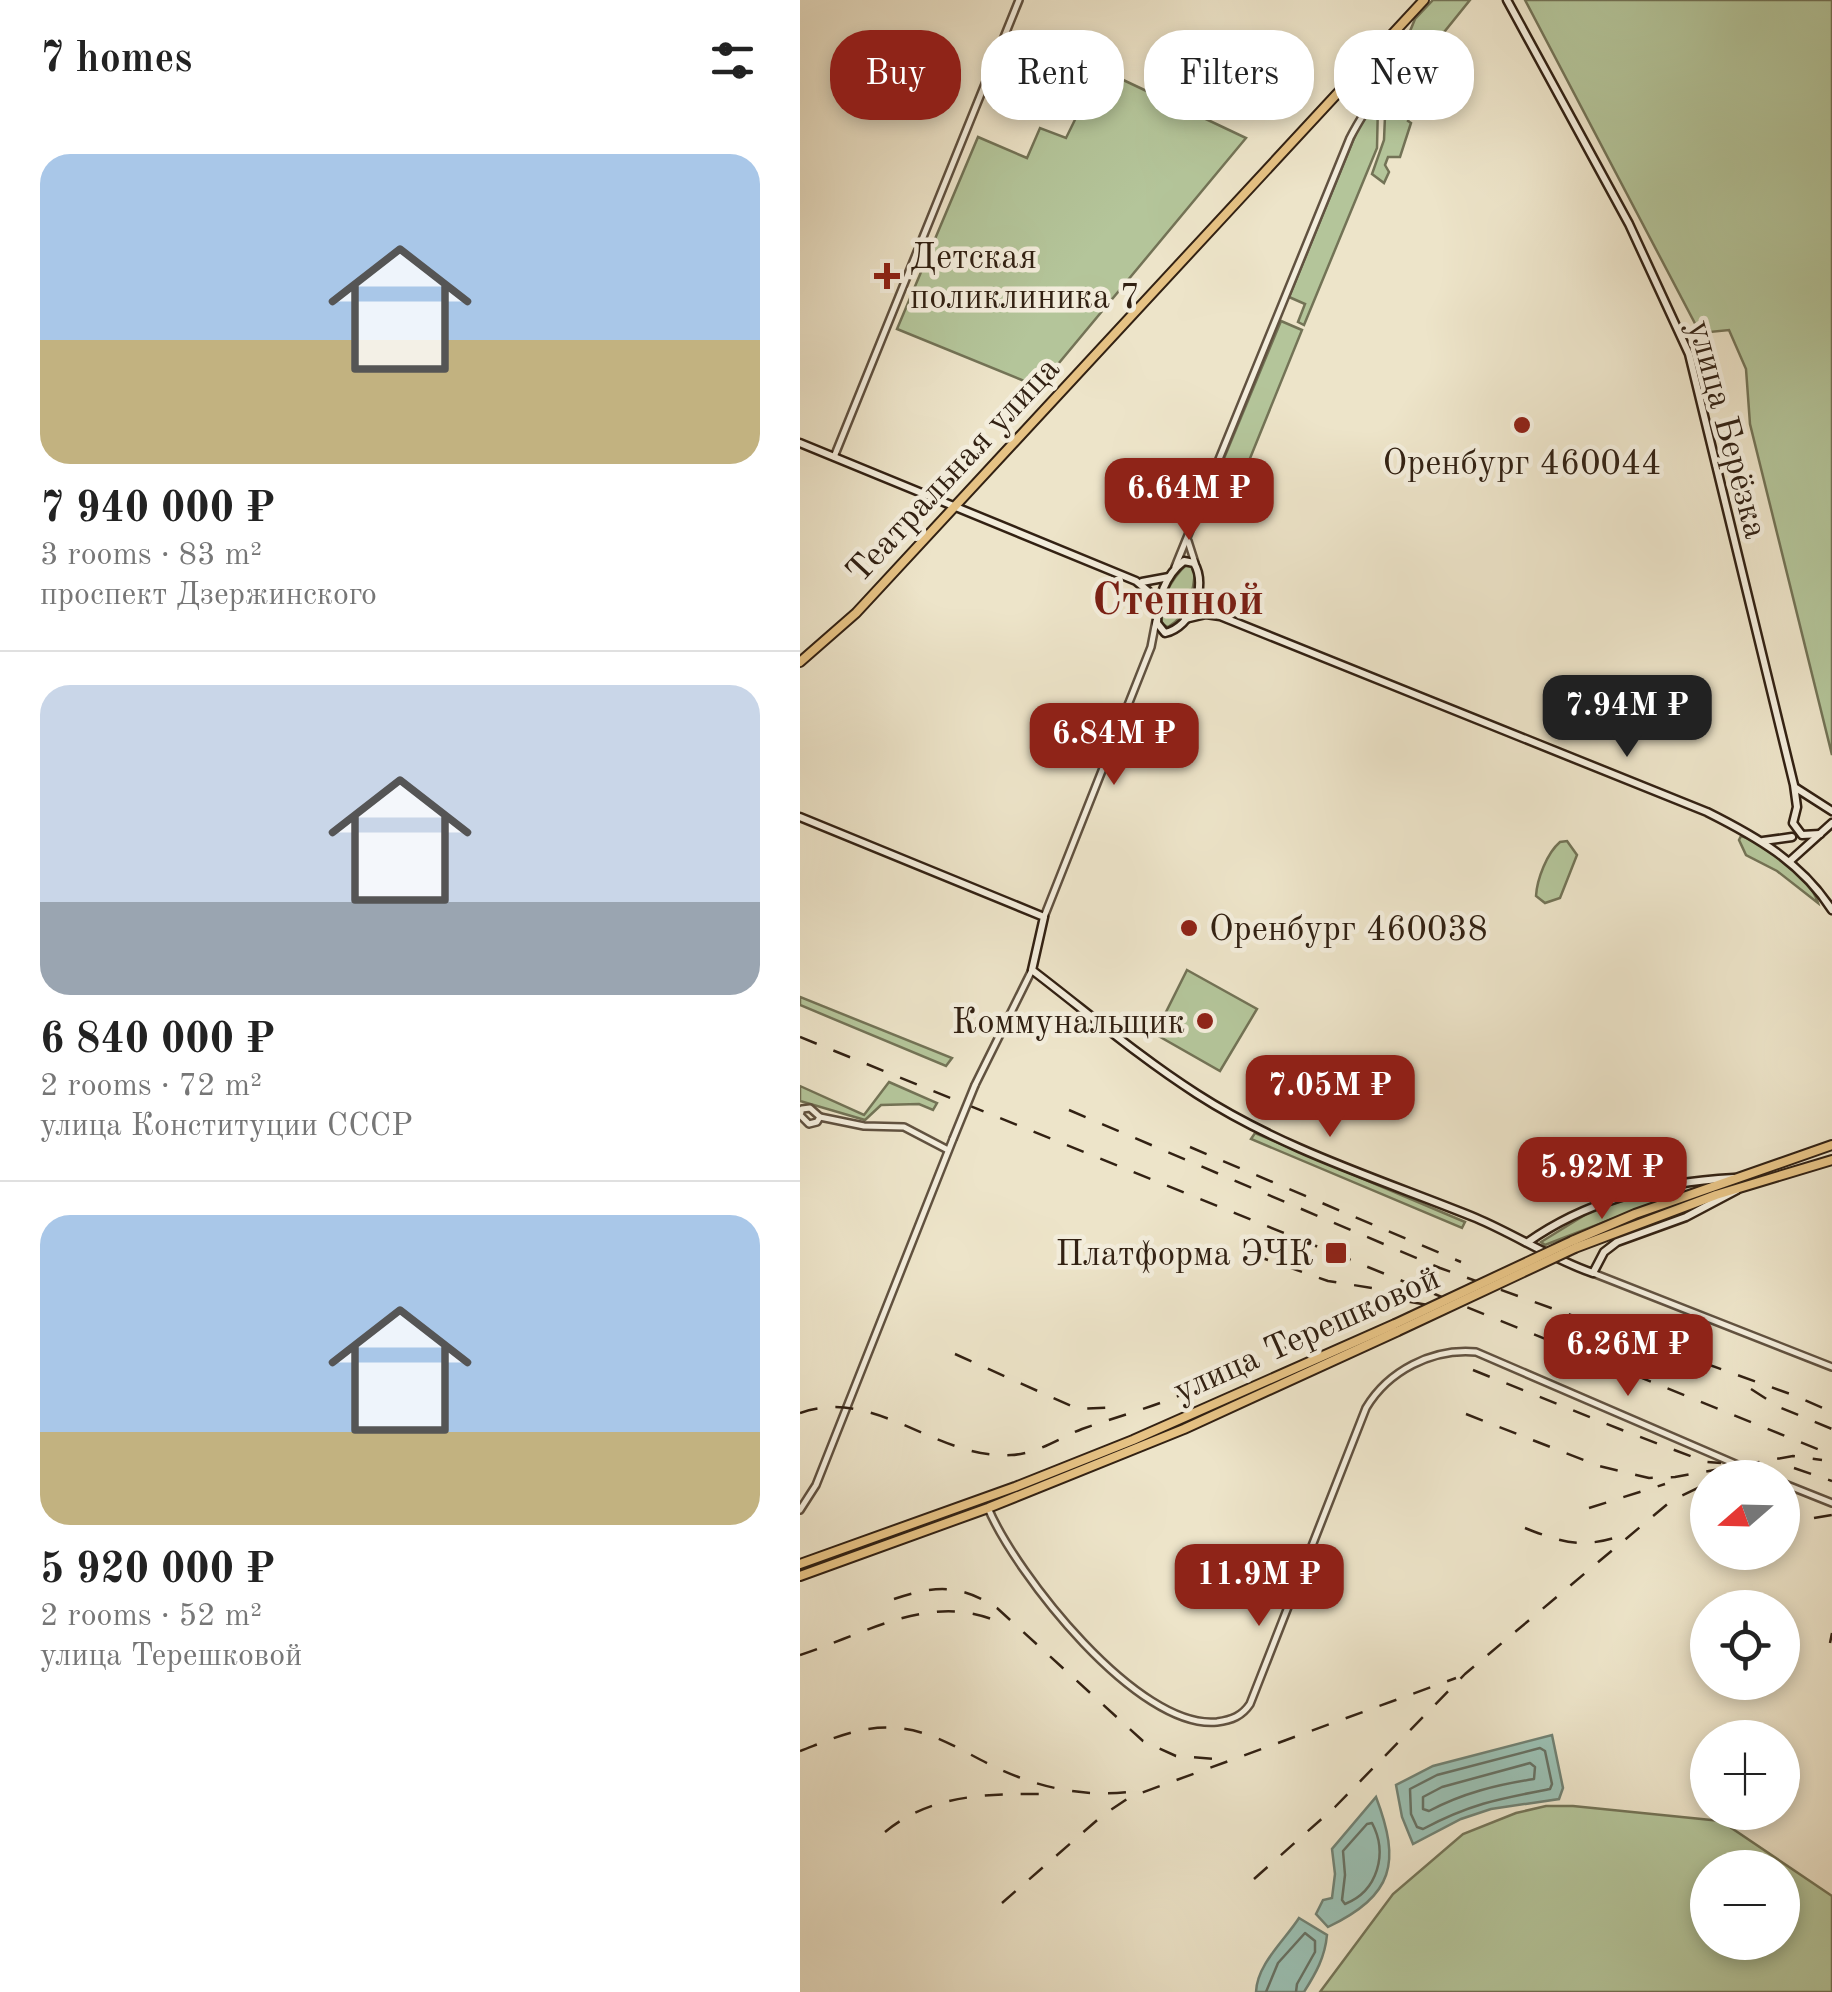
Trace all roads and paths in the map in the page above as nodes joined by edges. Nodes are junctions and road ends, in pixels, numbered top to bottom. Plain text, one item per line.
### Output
1 (1018, 0) edge
2 (1424, 0) edge
3 (1507, 0) edge
4 (1399, 26) junction
5 (800, 444) edge
6 (834, 457) junction
7 (954, 507) junction
8 (1188, 538) junction
9 (1197, 566) junction
10 (1172, 574) junction
11 (1136, 581) junction
12 (1199, 589) junction
13 (1157, 614) junction
14 (1220, 616) junction
15 (1186, 619) junction
16 (1169, 633) junction
17 (1151, 647) junction
18 (800, 662) edge
19 (1794, 785) junction
20 (1811, 800) junction
21 (1796, 807) junction
22 (1829, 810) edge
23 (800, 818) edge
24 (1829, 825) edge
25 (1795, 834) junction
26 (1820, 834) junction
27 (1763, 841) junction
28 (1779, 852) junction
29 (1790, 861) junction
30 (1832, 910) edge
31 (1044, 917) junction
32 (1032, 970) junction
33 (800, 1113) edge
34 (820, 1117) junction
35 (1832, 1145) edge
36 (948, 1150) junction
37 (1832, 1160) edge
38 (1754, 1178) junction
39 (1681, 1181) junction
40 (1741, 1182) junction
41 (1684, 1202) junction
42 (1686, 1217) junction
43 (1528, 1242) junction
44 (1593, 1273) junction
45 (1832, 1367) edge
46 (1726, 1460) edge
47 (1800, 1490) edge
48 (986, 1503) junction
49 (1832, 1503) edge
50 (800, 1510) edge
51 (800, 1564) edge
52 (800, 1576) edge

1 - 6 street
2 - 4 main road, Театральная улица
3 - 19 main road, улица Берёзка
4 - 7 main road, Театральная улица
4 - 8 street
5 - 6 main road
6 - 7 main road
7 - 11 main road
7 - 18 main road, Театральная улица
8 - 9 street
8 - 10 street
9 - 10 main road
9 - 12 main road
10 - 11 main road
10 - 13 main road
11 - 13 main road
12 - 14 main road
12 - 15 main road
13 - 16 main road
13 - 17 street
14 - 15 main road
14 - 27 main road
15 - 16 main road
16 - 17 street
17 - 31 street
19 - 20 main road
19 - 21 main road, улица Берёзка
20 - 21 main road
20 - 22 main road
21 - 25 main road
22 - 24 main road
23 - 31 main road
24 - 26 main road
25 - 26 main road
25 - 27 main road
25 - 28 main road
26 - 29 main road
27 - 28 main road
28 - 29 main road
29 - 30 main road
31 - 32 main road
32 - 36 street, bridge
32 - 43 main road
33 - 34 street
33 - 34 street
34 - 36 street
35 - 38 main road, улица Терешковой
36 - 50 street
37 - 38 main road, улица Терешковой
38 - 40 main road, улица Терешковой
39 - 40 main road
39 - 41 main road
39 - 43 main road
40 - 41 main road, улица Терешковой
40 - 42 main road
41 - 42 main road
41 - 48 main road, улица Терешковой, bridge
42 - 44 main road
43 - 44 main road
44 - 45 street
46 - 48 street
47 - 49 street
48 - 51 main road, улица Терешковой
48 - 52 main road, улица Терешковой

